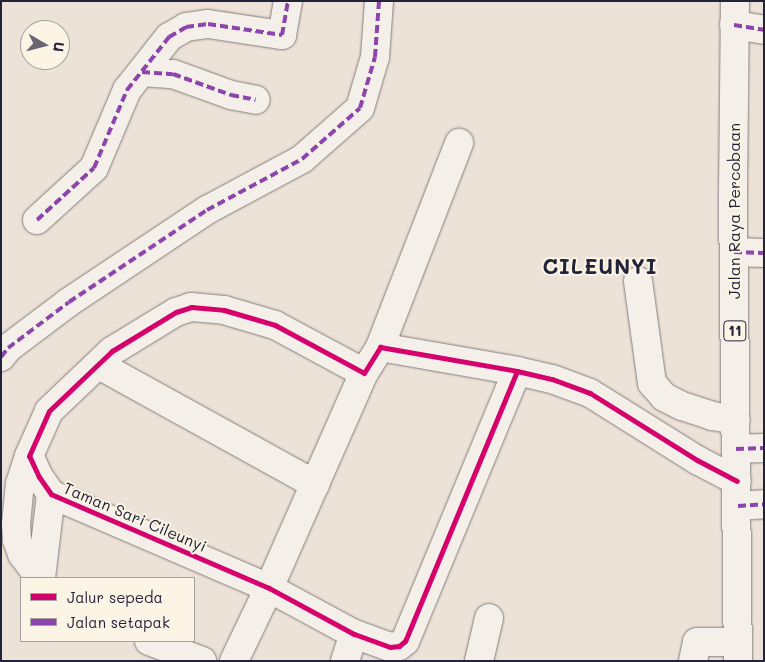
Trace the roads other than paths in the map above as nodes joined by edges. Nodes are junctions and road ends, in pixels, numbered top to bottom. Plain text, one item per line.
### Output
1 (288, 1) edge
2 (379, 1) edge
3 (735, 13) edge
4 (764, 30) edge
5 (142, 72) junction
6 (256, 100) dead end
7 (459, 143) dead end
8 (37, 220) dead end
9 (734, 252) junction
10 (764, 253) edge
11 (638, 281) dead end
12 (380, 346) junction
13 (1, 357) edge
14 (99, 365) junction
15 (517, 371) junction
16 (364, 373) junction
17 (736, 420) junction
18 (764, 448) edge
19 (736, 449) junction
20 (29, 456) junction
21 (316, 484) junction
22 (51, 494) junction
23 (746, 497) edge
24 (40, 577) edge
25 (41, 577) edge
26 (269, 588) junction
27 (489, 618) dead end
28 (354, 634) junction
29 (152, 642) edge
30 (738, 652) edge
31 (202, 661) edge
32 (234, 661) edge
33 (345, 661) edge
34 (479, 661) edge
35 (693, 661) edge

1 - 5 main road
2 - 13 main road
3 - 4 main road
3 - 9 main road, Jalan Raya Percobaan / 11
5 - 6 main road
5 - 8 main road
7 - 12 main road
9 - 10 main road
9 - 17 main road, Jalan Raya Percobaan / 11
11 - 17 main road
12 - 15 main road
12 - 16 main road
14 - 16 main road
14 - 20 main road
14 - 21 main road
15 - 23 main road
15 - 28 main road, Taman Sari Cileunyi
16 - 21 main road
17 - 19 main road, Jalan Raya Percobaan / 11
18 - 19 main road
19 - 23 main road, Jalan Raya Percobaan / 11
20 - 22 main road, Taman Sari Cileunyi
20 - 24 main road
21 - 26 main road
22 - 25 main road
22 - 26 main road, Taman Sari Cileunyi
23 - 30 main road, Jalan Raya Percobaan / 11
26 - 28 main road, Taman Sari Cileunyi
26 - 32 main road
27 - 34 main road
28 - 33 main road
29 - 31 main road
30 - 35 main road

